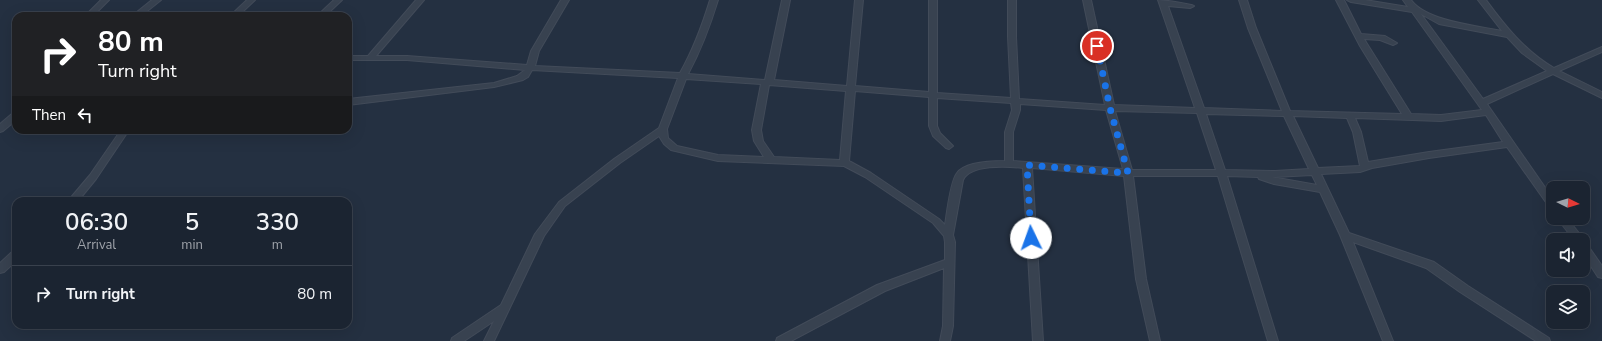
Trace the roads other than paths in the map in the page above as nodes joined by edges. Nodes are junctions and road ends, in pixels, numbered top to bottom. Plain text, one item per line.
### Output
1 (105, 0) edge
2 (157, 0) edge
3 (251, 0) edge
4 (338, 0) edge
5 (420, 0) edge
6 (564, 0) edge
7 (714, 0) edge
8 (786, 0) edge
9 (859, 0) edge
10 (933, 0) edge
11 (1012, 0) edge
12 (1087, 0) edge
13 (1242, 0) edge
14 (1340, 0) edge
15 (1351, 0) edge
16 (1407, 0) edge
17 (1482, 0) edge
18 (1161, 1) edge
19 (1190, 6) dead end
20 (1414, 9) junction
21 (93, 12) edge
22 (141, 12) edge
23 (238, 12) edge
24 (325, 12) edge
25 (1509, 35) junction
26 (1359, 36) junction
27 (1393, 43) dead end
28 (1602, 49) edge
29 (371, 57) junction
30 (352, 58) edge
31 (530, 68) junction
32 (1553, 70) junction
33 (683, 76) junction
34 (768, 82) junction
35 (852, 89) junction
36 (932, 94) junction
37 (1602, 95) edge
38 (1015, 100) junction
39 (352, 102) edge
40 (1481, 104) junction
41 (1110, 108) junction
42 (1200, 111) junction
43 (1487, 112) junction
44 (1288, 115) junction
45 (1350, 115) junction
46 (1408, 117) junction
47 (8, 121) edge
48 (0, 129) edge
49 (662, 129) junction
50 (122, 134) edge
51 (1509, 144) junction
52 (949, 146) dead end
53 (772, 161) junction
54 (846, 163) junction
55 (1009, 164) junction
56 (1027, 165) junction
57 (1365, 167) junction
58 (1314, 172) junction
59 (1128, 173) junction
60 (1222, 173) junction
61 (1249, 173) junction
62 (1323, 189) junction
63 (1546, 196) edge
64 (76, 197) edge
65 (1567, 225) edge
66 (1574, 233) edge
67 (948, 235) junction
68 (1345, 235) junction
69 (1590, 256) edge
70 (12, 259) edge
71 (948, 264) junction
72 (0, 270) edge
73 (1602, 274) edge
74 (505, 308) junction
75 (456, 341) edge
76 (489, 341) edge
77 (781, 341) edge
78 (945, 341) edge
79 (1038, 341) edge
80 (1155, 341) edge
81 (1273, 341) edge
82 (1389, 341) edge
83 (1545, 341) edge

1 - 21 street
2 - 22 street
3 - 23 street
4 - 24 street
5 - 29 street
6 - 31 street
7 - 33 street
8 - 34 street
9 - 35 street
10 - 36 street
11 - 38 street
12 - 41 street
13 - 44 street
14 - 26 street
15 - 20 street
16 - 20 street
17 - 25 street
18 - 19 street
18 - 42 street
20 - 25 street
20 - 40 street
25 - 32 street
26 - 27 street
26 - 46 street
28 - 32 street
29 - 30 street
29 - 31 street
31 - 33 street
31 - 39 street
32 - 37 street
32 - 40 street
33 - 34 street
33 - 49 street
34 - 35 street
34 - 53 street
35 - 36 street
35 - 54 street
36 - 38 street
36 - 52 street
38 - 41 street
38 - 55 street
40 - 43 street
41 - 42 street
41 - 59 street
42 - 44 street
42 - 60 street
43 - 46 street
43 - 51 street
44 - 45 street
44 - 58 street
45 - 46 street
45 - 57 street
47 - 48 street
49 - 53 street
49 - 74 street
50 - 64 street
51 - 57 street
51 - 63 street
53 - 54 street
54 - 67 street
55 - 56 street
55 - 67 street
56 - 59 street
56 - 79 street
57 - 58 street
58 - 61 street
58 - 62 street
59 - 60 street
59 - 80 street
60 - 61 street
60 - 81 street
61 - 62 street
62 - 68 street
65 - 66 street
67 - 71 street
68 - 82 street
68 - 83 street
69 - 73 street
70 - 72 street
71 - 77 street
71 - 78 street
74 - 75 street
74 - 76 street

